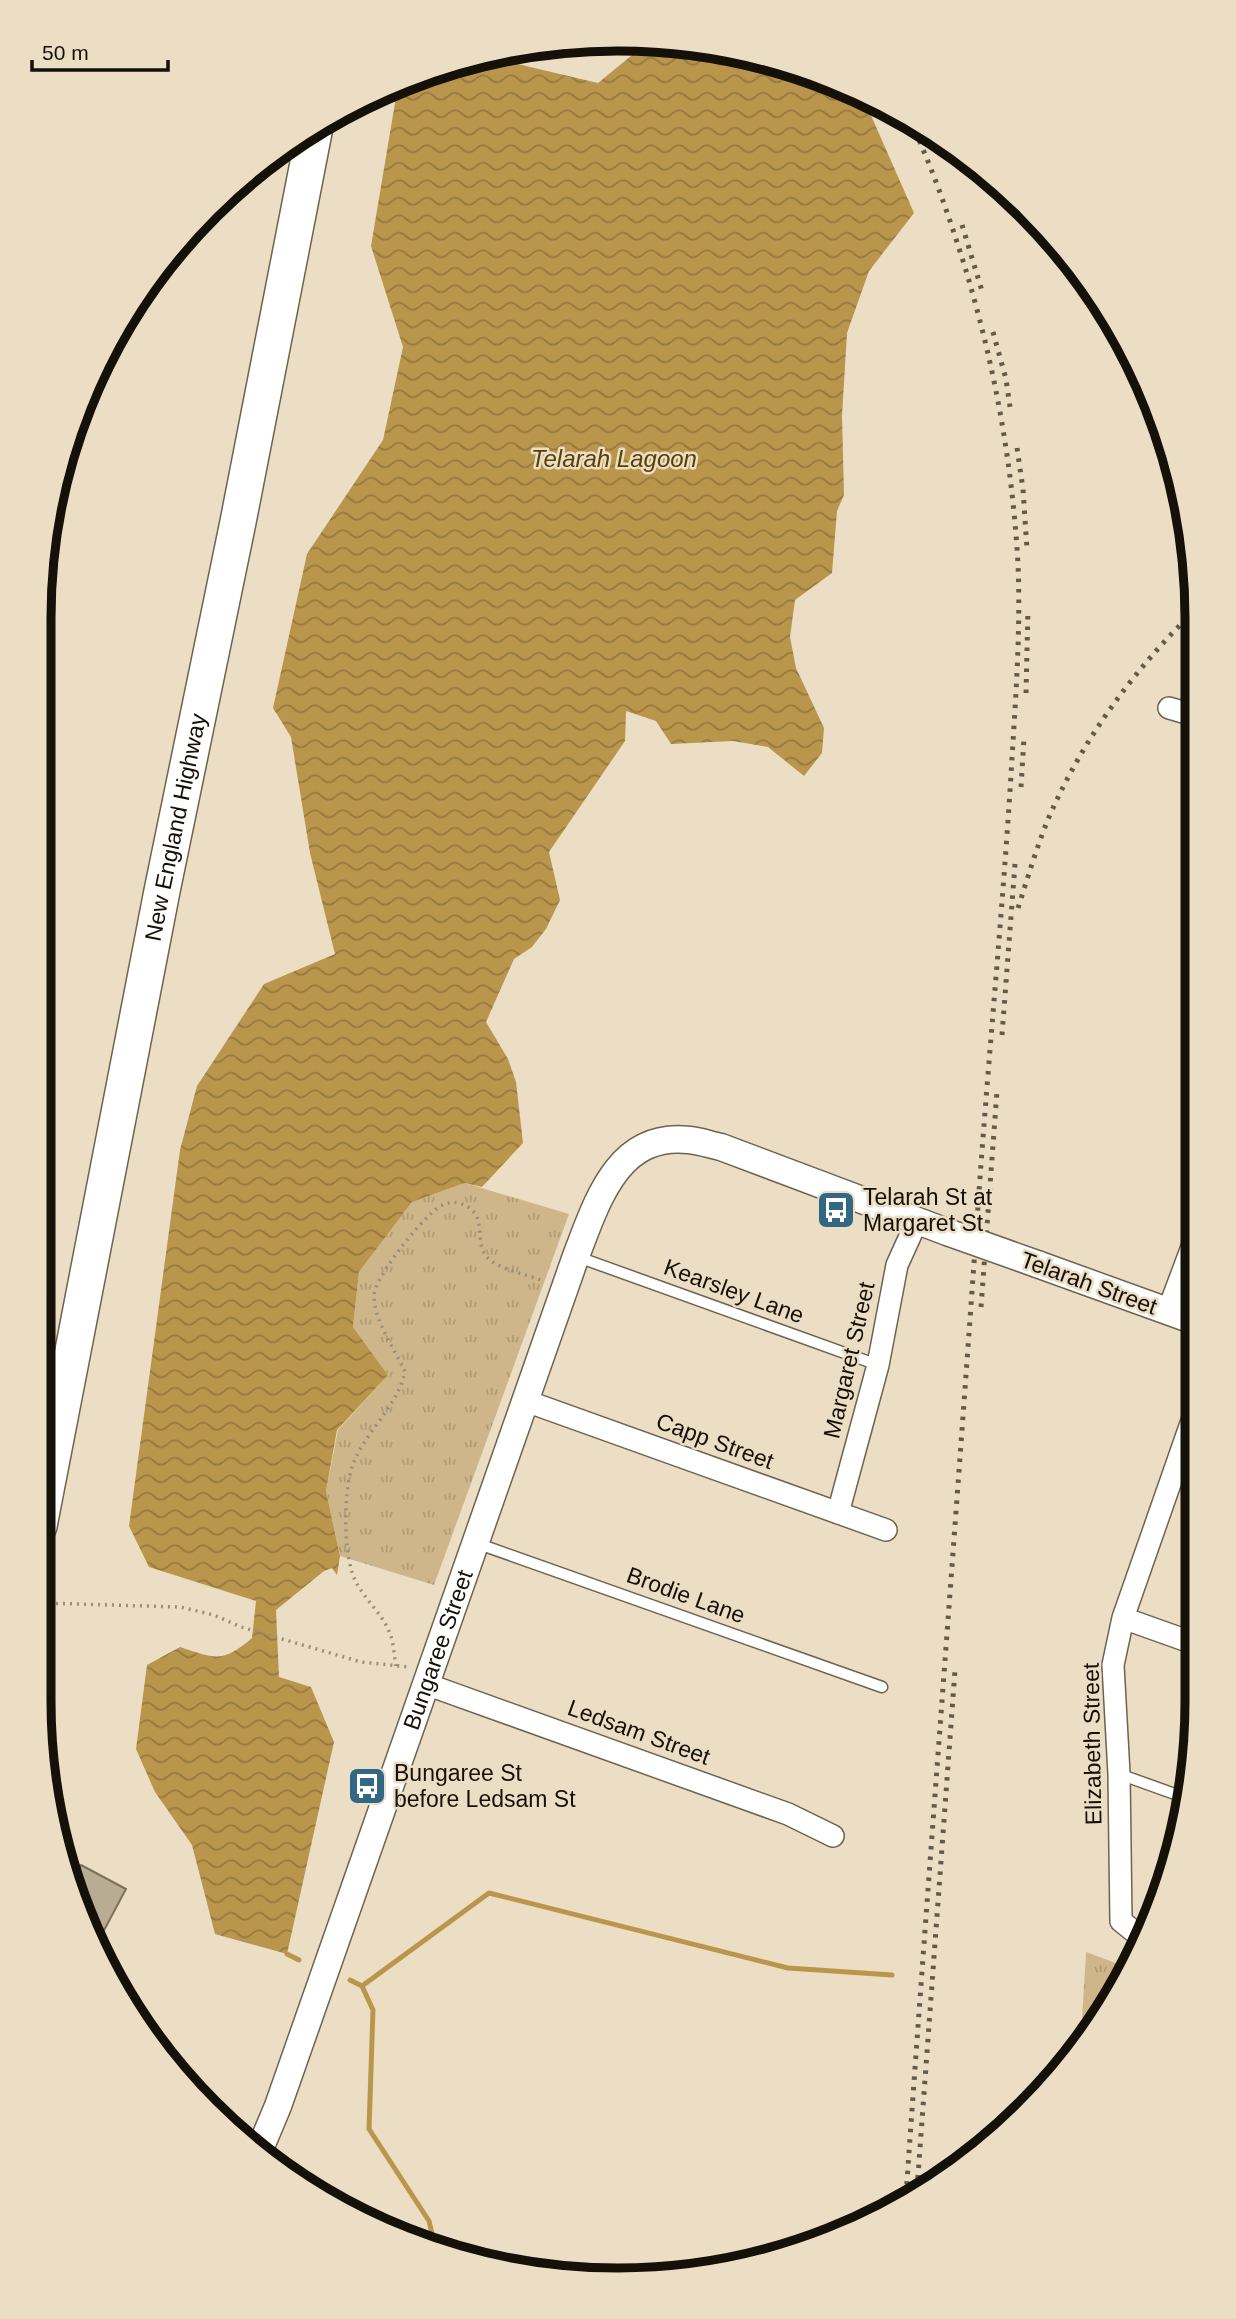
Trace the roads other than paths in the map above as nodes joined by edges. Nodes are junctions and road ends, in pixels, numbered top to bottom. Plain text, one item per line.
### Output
1 (312, 140) edge
2 (285, 159) edge
3 (1169, 708) dead end
4 (1185, 713) edge
5 (628, 1157) joint
6 (917, 1221) junction
7 (576, 1256) junction
8 (1185, 1266) edge
9 (1168, 1311) junction
10 (1185, 1317) edge
11 (51, 1346) edge
12 (878, 1365) junction
13 (526, 1401) junction
14 (1185, 1442) edge
15 (51, 1464) edge
16 (1175, 1472) junction
17 (1185, 1476) edge
18 (838, 1513) junction
19 (886, 1530) dead end
20 (477, 1543) junction
21 (1123, 1618) junction
22 (1185, 1640) edge
23 (421, 1676) junction
24 (882, 1687) dead end
25 (1119, 1774) junction
26 (1177, 1795) edge
27 (833, 1836) dead end
28 (1135, 1933) edge
29 (263, 2142) edge

1 - 15 highway, New England Highway
2 - 11 highway, New England Highway
3 - 4 street
5 - 6 street, Telarah Street
5 - 7 street, Bungaree Street
6 - 9 street, Telarah Street, bridge
6 - 12 street, Margaret Street
7 - 12 lane, Kearsley Lane
7 - 13 street, Bungaree Street
8 - 9 street
9 - 10 street, Telarah Street
12 - 18 street, Margaret Street
13 - 18 street, Capp Street
13 - 20 street, Bungaree Street
14 - 16 street, Elizabeth Street
16 - 17 lane
16 - 21 street, Elizabeth Street
18 - 19 street, Capp Street
20 - 23 street, Bungaree Street
20 - 24 lane, Brodie Lane
21 - 22 street
21 - 25 street, Elizabeth Street
23 - 27 street, Ledsam Street
23 - 29 street, Bungaree Street
25 - 26 lane
25 - 28 street, Elizabeth Street

